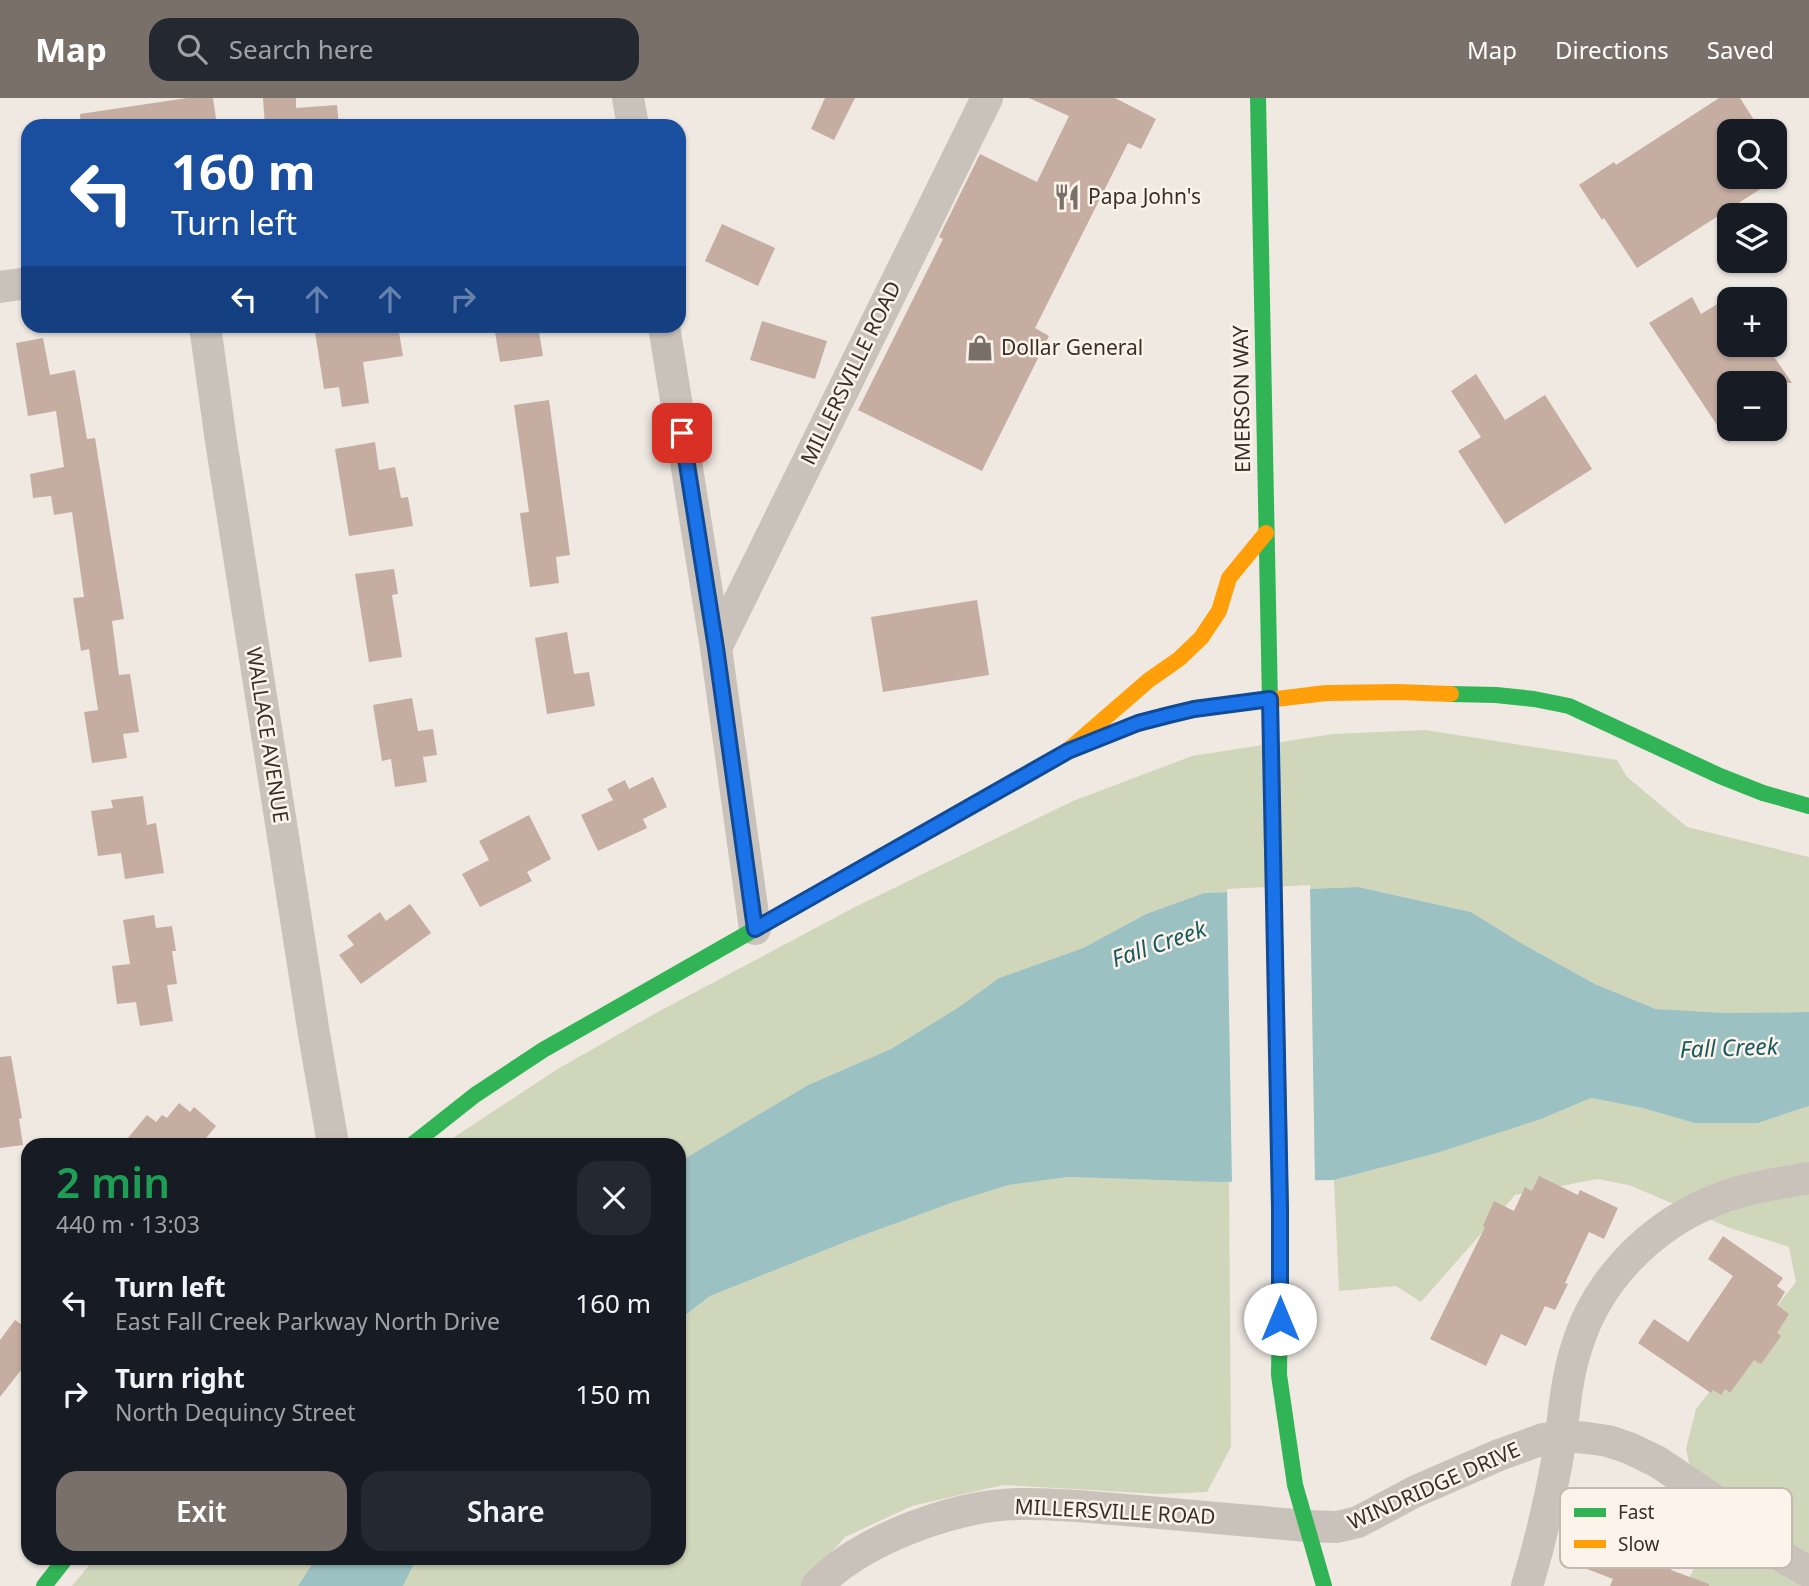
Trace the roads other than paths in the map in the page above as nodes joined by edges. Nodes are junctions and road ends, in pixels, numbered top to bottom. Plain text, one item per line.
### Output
1 (628, 98) edge
2 (986, 98) edge
3 (1258, 98) edge
4 (632, 119) edge
5 (21, 284) edge
6 (0, 287) edge
7 (206, 333) edge
8 (665, 333) edge
9 (1266, 534) junction
10 (716, 648) junction
11 (1270, 699) junction
12 (1068, 751) junction
13 (1809, 806) edge
14 (755, 929) junction
15 (332, 1138) edge
16 (419, 1138) edge
17 (1809, 1178) edge
18 (1561, 1437) junction
19 (1696, 1488) edge
20 (1307, 1526) junction
21 (1792, 1562) edge
22 (60, 1565) edge
23 (1809, 1572) edge
24 (44, 1586) edge
25 (817, 1586) edge
26 (1324, 1586) edge
27 (1527, 1586) edge

1 - 4 street
2 - 10 street, MILLERSVILLE ROAD
3 - 9 main road, EMERSON WAY
5 - 6 street
7 - 15 street, WALLACE AVENUE
8 - 10 street
9 - 11 main road, EMERSON WAY
9 - 12 main road
10 - 14 street
11 - 12 main road
11 - 13 main road
11 - 20 main road, EMERSON WAY
12 - 14 main road
14 - 16 main road
17 - 18 street
18 - 19 street, WINDRIDGE DRIVE
18 - 20 street, WINDRIDGE DRIVE
18 - 27 street
20 - 25 street, MILLERSVILLE ROAD
20 - 26 main road, EMERSON WAY
21 - 23 street, WINDRIDGE DRIVE
22 - 24 main road

